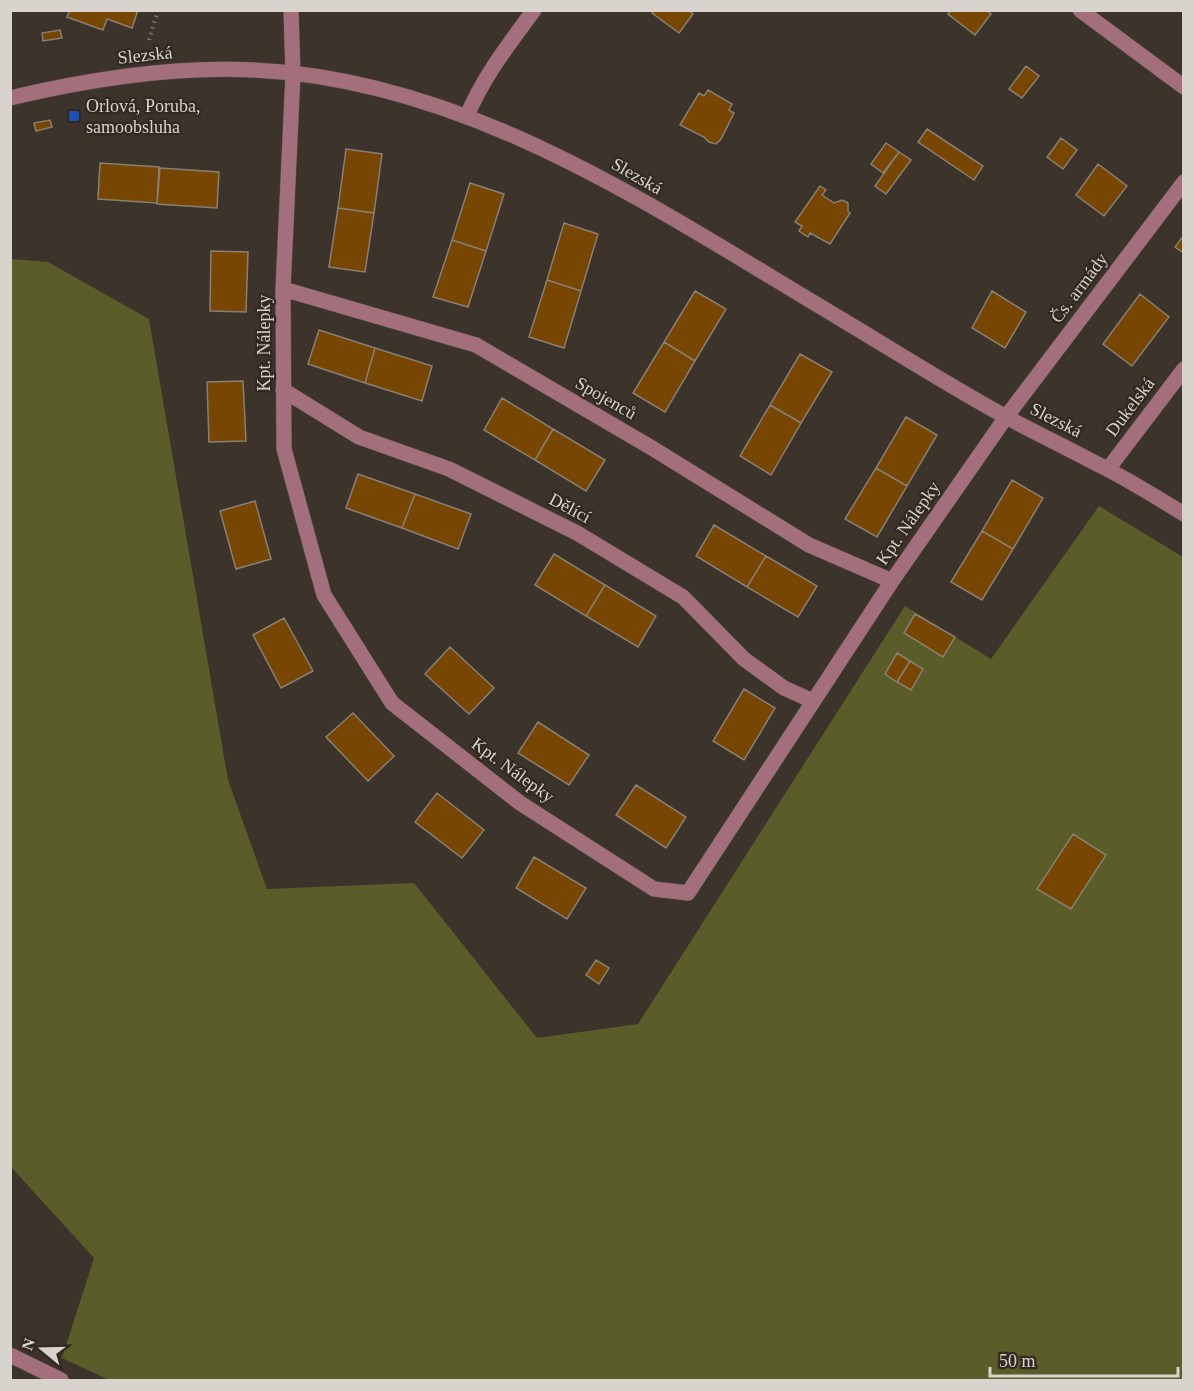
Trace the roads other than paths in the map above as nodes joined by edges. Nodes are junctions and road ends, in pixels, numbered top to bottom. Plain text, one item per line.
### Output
1 (291, 10) edge
2 (534, 10) edge
3 (1080, 10) edge
4 (293, 74) junction
5 (1184, 87) edge
6 (10, 98) edge
7 (467, 116) junction
8 (1184, 182) edge
9 (283, 289) junction
10 (1184, 369) edge
11 (283, 390) junction
12 (1006, 417) junction
13 (1108, 469) junction
14 (1184, 514) edge
15 (892, 581) junction
16 (813, 701) junction
17 (10, 1355) edge
18 (61, 1380) edge

1 - 4 street, Kpt. Nálepky
2 - 7 street
3 - 5 street
4 - 6 street, Slezská
4 - 7 street, Slezská
4 - 9 street, Kpt. Nálepky
7 - 12 street, Slezská
8 - 12 street, Čs. armády
9 - 11 street, Kpt. Nálepky
9 - 15 street, Spojenců
10 - 13 street, Dukelská
11 - 16 street, Dělící
11 - 16 street, Kpt. Nálepky
12 - 13 street, Slezská
12 - 15 street, Kpt. Nálepky
13 - 14 street, Slezská
15 - 16 street, Kpt. Nálepky
17 - 18 street

